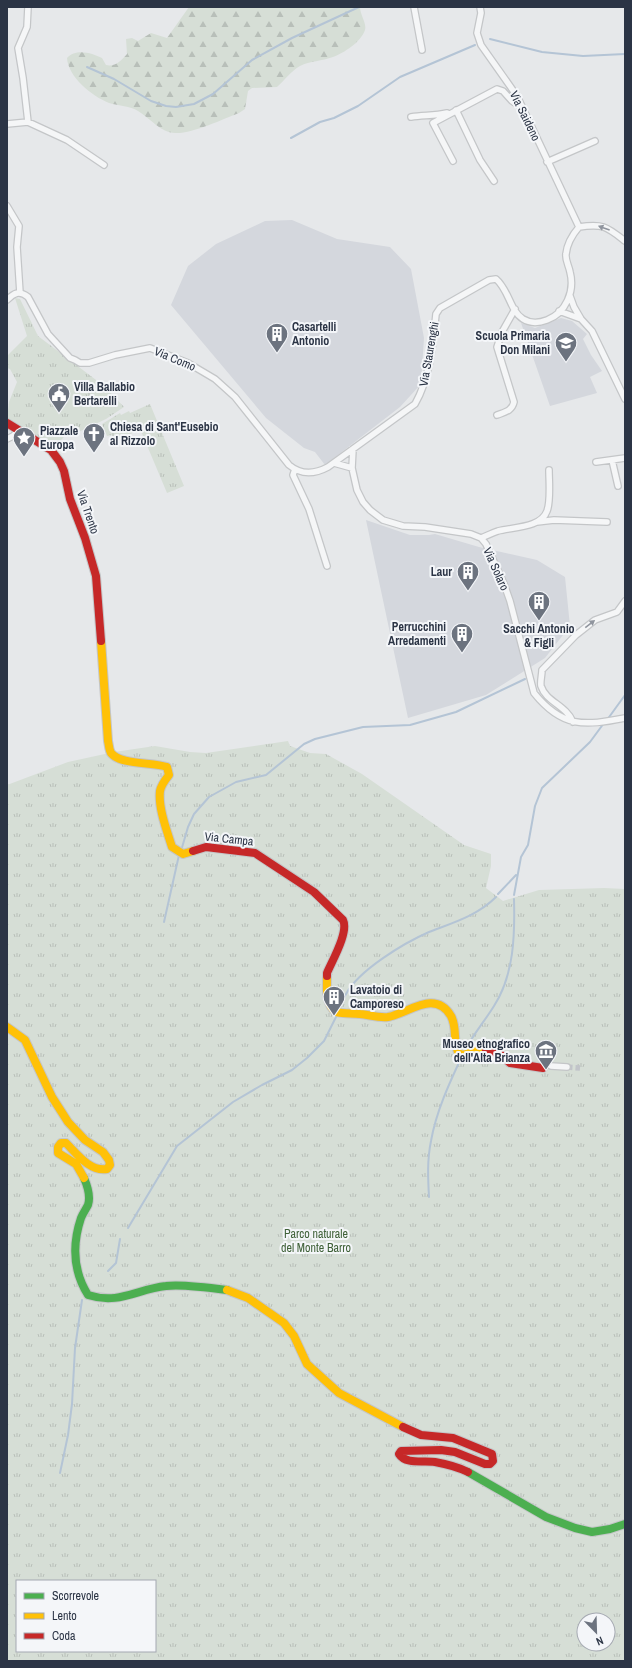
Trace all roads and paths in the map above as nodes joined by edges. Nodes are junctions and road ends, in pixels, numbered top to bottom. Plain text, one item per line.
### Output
1 (28, 7) edge
2 (414, 7) edge
3 (480, 7) edge
4 (422, 50) dead end
5 (522, 107) junction
6 (454, 111) junction
7 (411, 117) dead end
8 (28, 122) junction
9 (7, 124) edge
10 (595, 141) dead end
11 (453, 161) dead end
12 (547, 162) junction
13 (104, 165) dead end
14 (494, 181) dead end
15 (7, 206) edge
16 (579, 227) junction
17 (625, 241) edge
18 (20, 293) junction
19 (570, 296) junction
20 (7, 300) edge
21 (514, 309) junction
22 (559, 311) junction
23 (581, 319) junction
24 (625, 399) edge
25 (497, 415) dead end
26 (7, 424) edge
27 (19, 430) junction
28 (7, 439) edge
29 (353, 449) junction
30 (625, 458) edge
31 (612, 460) junction
32 (334, 462) junction
33 (596, 462) dead end
34 (352, 468) junction
35 (295, 470) junction
36 (549, 470) dead end
37 (618, 486) dead end
38 (537, 522) junction
39 (606, 522) dead end
40 (481, 538) junction
41 (327, 566) dead end
42 (96, 576) joint
43 (625, 601) edge
44 (625, 718) edge
45 (570, 721) junction
46 (11, 1029) edge
47 (547, 1067) joint
48 (567, 1067) tunnel mouth
49 (625, 1524) edge

1 - 8 street
2 - 4 street
3 - 5 street, Via Saideno
5 - 6 street
5 - 12 street, Via Saideno
6 - 7 street
6 - 11 street
6 - 14 street
8 - 9 street
8 - 13 street
10 - 12 street
12 - 16 street, Via Saideno
15 - 18 street
17 -> 16 street
16 - 19 street
18 - 20 street
18 - 35 street, Via Como
19 - 22 street, Via Staurenghi
19 - 23 street
21 - 22 street, Via Staurenghi
21 - 25 street
21 - 29 street, Via Staurenghi
22 - 23 street
23 - 24 street
26 - 27 street
27 - 28 street
27 - 42 street, Via Trento
29 - 32 street, Via Staurenghi
29 - 34 street, Via Solaro
30 - 31 street
31 - 33 street
31 - 37 street
32 - 34 street
32 - 35 street
34 - 40 street, Via Solaro
35 - 41 street
36 - 38 street
38 - 39 street
38 - 40 street
40 - 45 street, Via Solaro
42 - 47 street, Via Campa
45 -> 43 street
44 - 45 street
46 - 49 street
47 - 48 street

